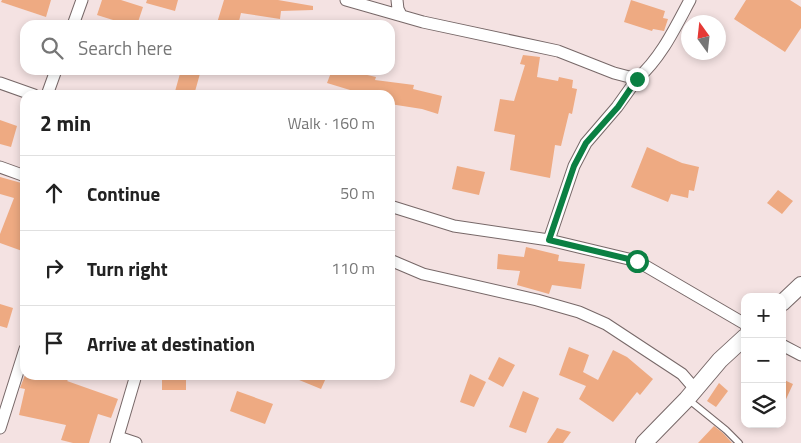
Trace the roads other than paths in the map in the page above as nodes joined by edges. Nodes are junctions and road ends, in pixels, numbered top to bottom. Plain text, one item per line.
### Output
1 (82, 0) edge
2 (346, 0) edge
3 (397, 0) edge
4 (690, 0) edge
5 (401, 16) junction
6 (75, 20) edge
7 (54, 75) edge
8 (637, 79) junction
9 (0, 83) edge
10 (20, 90) edge
11 (49, 90) edge
12 (0, 167) edge
13 (20, 174) edge
14 (395, 208) edge
15 (549, 240) junction
16 (395, 262) edge
17 (801, 285) edge
18 (786, 299) edge
19 (741, 322) edge
20 (744, 338) edge
21 (786, 347) edge
22 (801, 355) edge
23 (20, 365) edge
24 (135, 380) edge
25 (691, 394) junction
26 (0, 428) edge
27 (117, 440) edge
28 (136, 443) edge
29 (644, 443) edge
30 (739, 443) edge

1 - 6 street
2 - 5 street
3 - 5 street
4 - 8 street
5 - 8 street
7 - 11 street
8 - 15 street
9 - 10 street
12 - 13 street
14 - 15 street
15 - 19 street
16 - 25 street
17 - 18 street
20 - 25 street
21 - 22 street
23 - 26 street
24 - 27 street
25 - 29 street
25 - 30 lane
27 - 28 street

